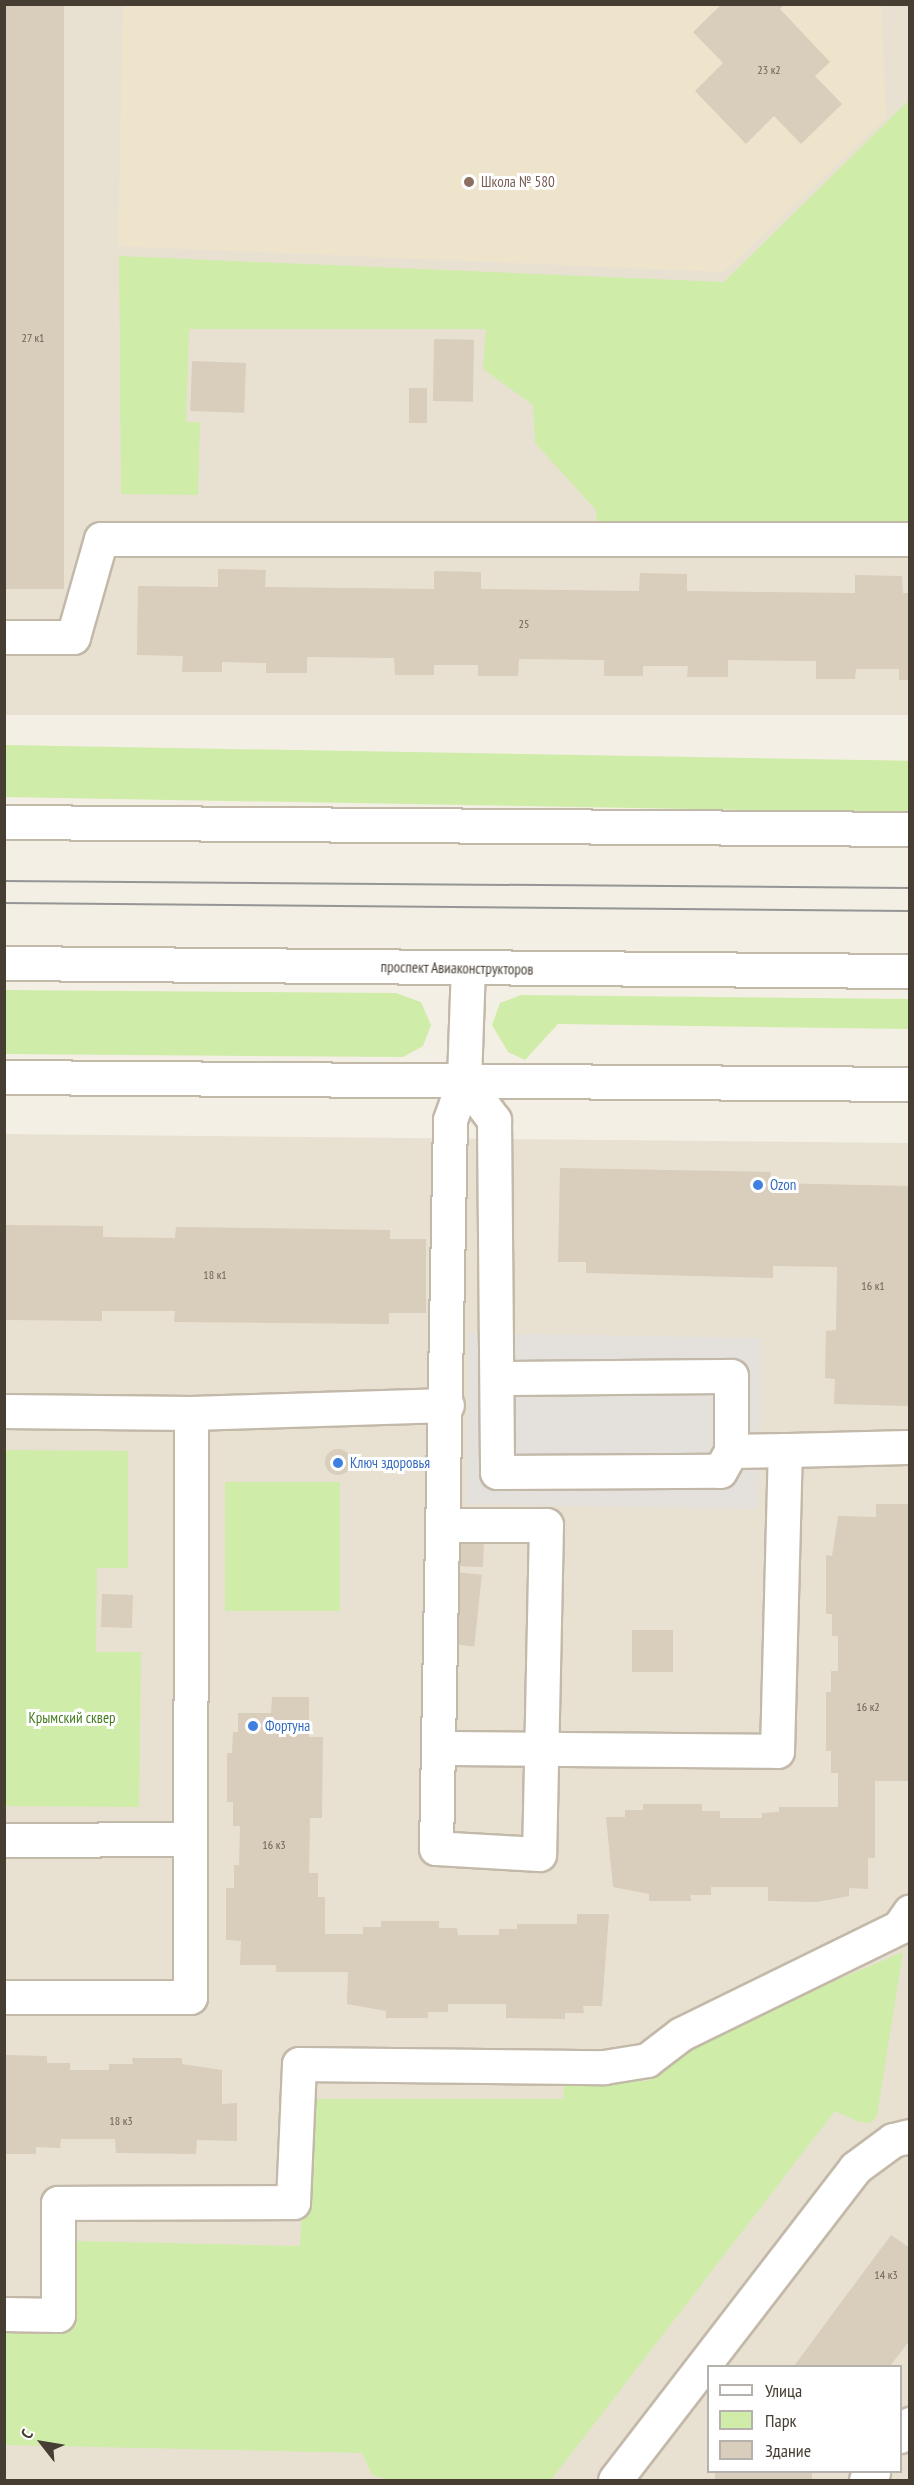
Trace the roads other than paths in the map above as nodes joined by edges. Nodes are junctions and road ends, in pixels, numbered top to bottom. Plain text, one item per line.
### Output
1 (909, 539) edge
2 (4, 637) edge
3 (4, 822) edge
4 (909, 829) edge
5 (4, 963) edge
6 (468, 968) junction
7 (909, 971) edge
8 (4, 1077) edge
9 (464, 1080) junction
10 (909, 1084) edge
11 (498, 1378) junction
12 (447, 1405) junction
13 (4, 1411) edge
14 (191, 1413) junction
15 (909, 1447) edge
16 (785, 1450) junction
17 (731, 1451) junction
18 (444, 1525) junction
19 (439, 1748) junction
20 (541, 1749) junction
21 (190, 1839) junction
22 (4, 1840) edge
23 (909, 1911) edge
24 (4, 1997) edge
25 (909, 2136) edge
26 (4, 2314) edge
27 (615, 2481) edge

1 - 2 street
3 - 4 street
5 - 6 street, проспект Авиаконструкторов
6 - 7 street, проспект Авиаконструкторов
6 - 9 street
8 - 9 street
9 - 10 street
9 - 11 street
9 - 12 street
11 - 17 street
11 - 17 street
12 - 14 street
12 - 18 street
13 - 14 street
14 - 21 street
15 - 16 street
16 - 17 street
16 - 20 street
18 - 19 street
18 - 20 street
19 - 20 street
19 - 20 street
21 - 22 street
21 - 24 street
23 - 26 street
25 - 27 street

